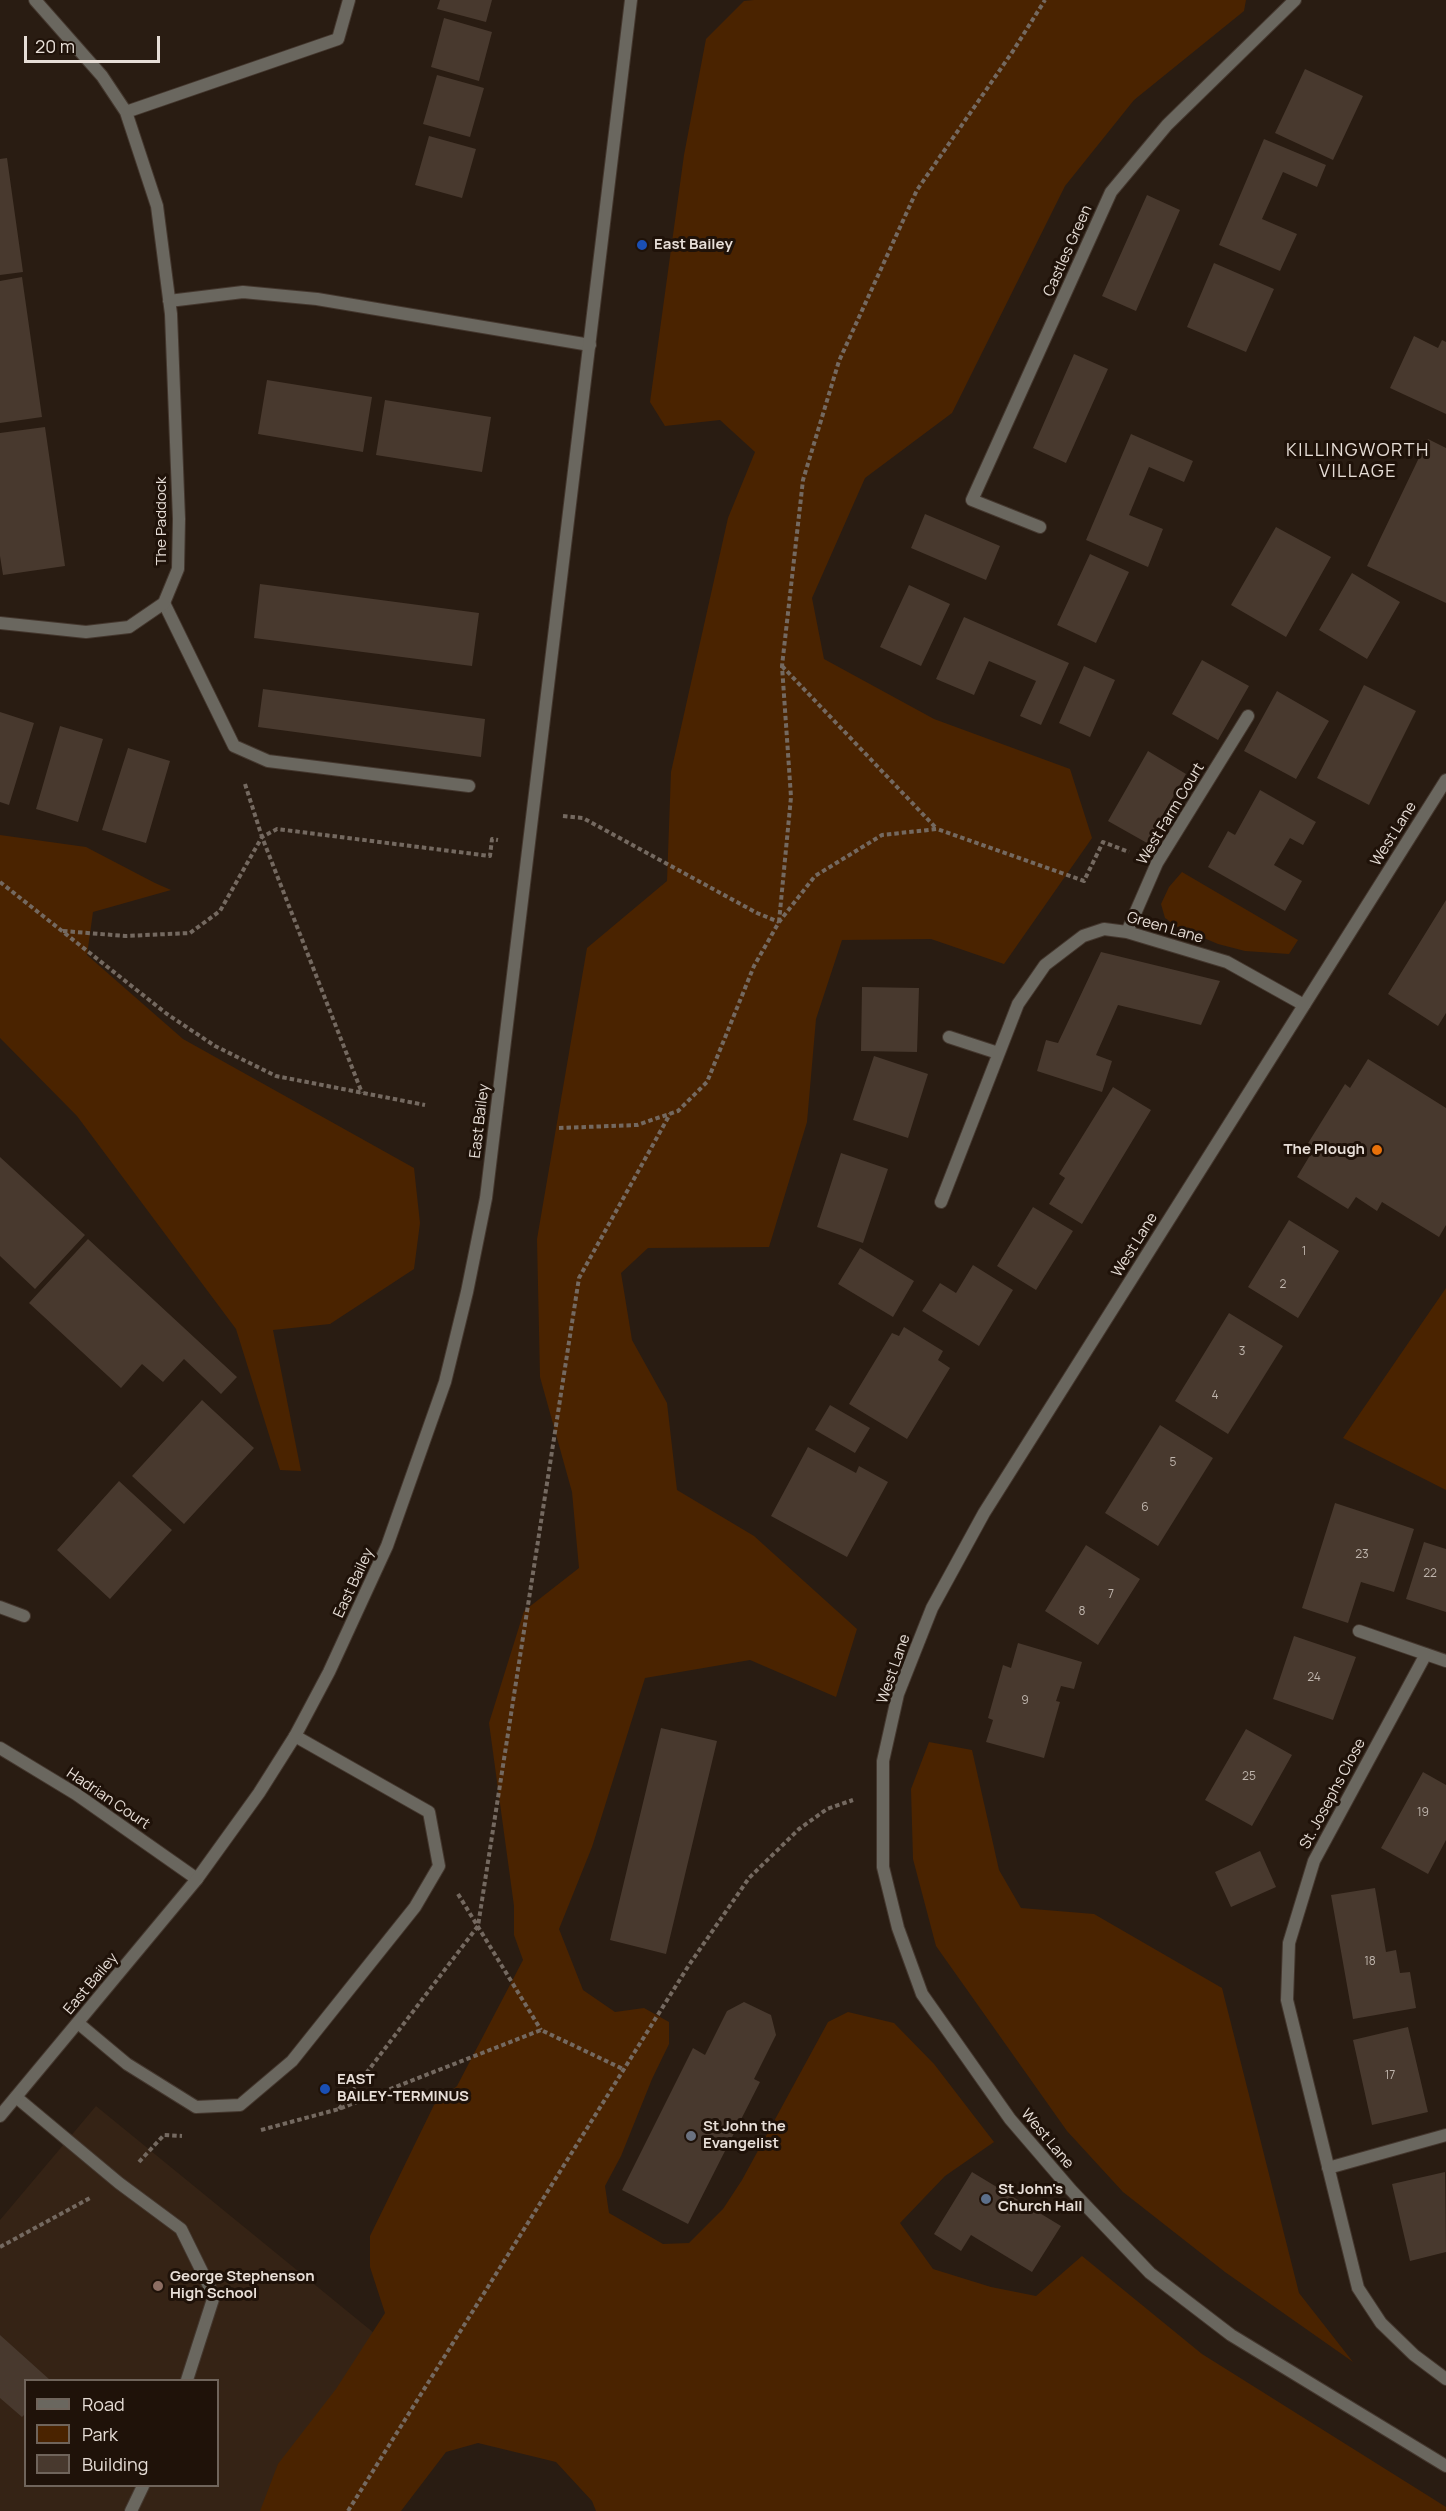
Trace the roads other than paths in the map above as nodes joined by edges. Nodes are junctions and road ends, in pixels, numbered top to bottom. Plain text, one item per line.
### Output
1 (35, 0) edge
2 (349, 0) edge
3 (631, 0) edge
4 (1295, 0) edge
5 (126, 112) junction
6 (169, 301) junction
7 (590, 345) junction
8 (1040, 527) dead end
9 (164, 603) junction
10 (0, 623) edge
11 (1248, 716) dead end
12 (1446, 780) edge
13 (469, 786) dead end
14 (1127, 932) junction
15 (1304, 1005) junction
16 (949, 1037) dead end
17 (998, 1053) junction
18 (941, 1202) dead end
19 (0, 1607) edge
20 (24, 1616) dead end
21 (1359, 1631) dead end
22 (1426, 1654) junction
23 (1446, 1661) edge
24 (295, 1736) junction
25 (0, 1748) edge
26 (197, 1879) junction
27 (78, 2023) junction
28 (16, 2097) junction
29 (0, 2116) edge
30 (1446, 2135) edge
31 (1328, 2168) junction
32 (187, 2379) edge
33 (1446, 2379) edge
34 (1446, 2466) edge
35 (143, 2487) edge
36 (131, 2511) edge

1 - 5 street, The Paddock
2 - 5 street
3 - 7 street, East Bailey
4 - 8 street, Castles Green
5 - 6 street, The Paddock
6 - 7 street
6 - 9 street, The Paddock
7 - 24 street, East Bailey
9 - 10 street
9 - 13 street
11 - 14 street, West Farm Court
12 - 15 street, West Lane
14 - 15 street, Green Lane
14 - 17 street, Green Lane
15 - 34 street, West Lane
16 - 17 street
17 - 18 street, Green Lane
19 - 20 street
21 - 22 street
22 - 23 street
22 - 31 street, St. Josephs Close
24 - 26 street, East Bailey
24 - 27 street
25 - 26 street, Hadrian Court
26 - 27 street, East Bailey
27 - 28 street, East Bailey
28 - 29 street, East Bailey
28 - 32 street
30 - 31 street
31 - 33 street, St. Josephs Close
35 - 36 street

